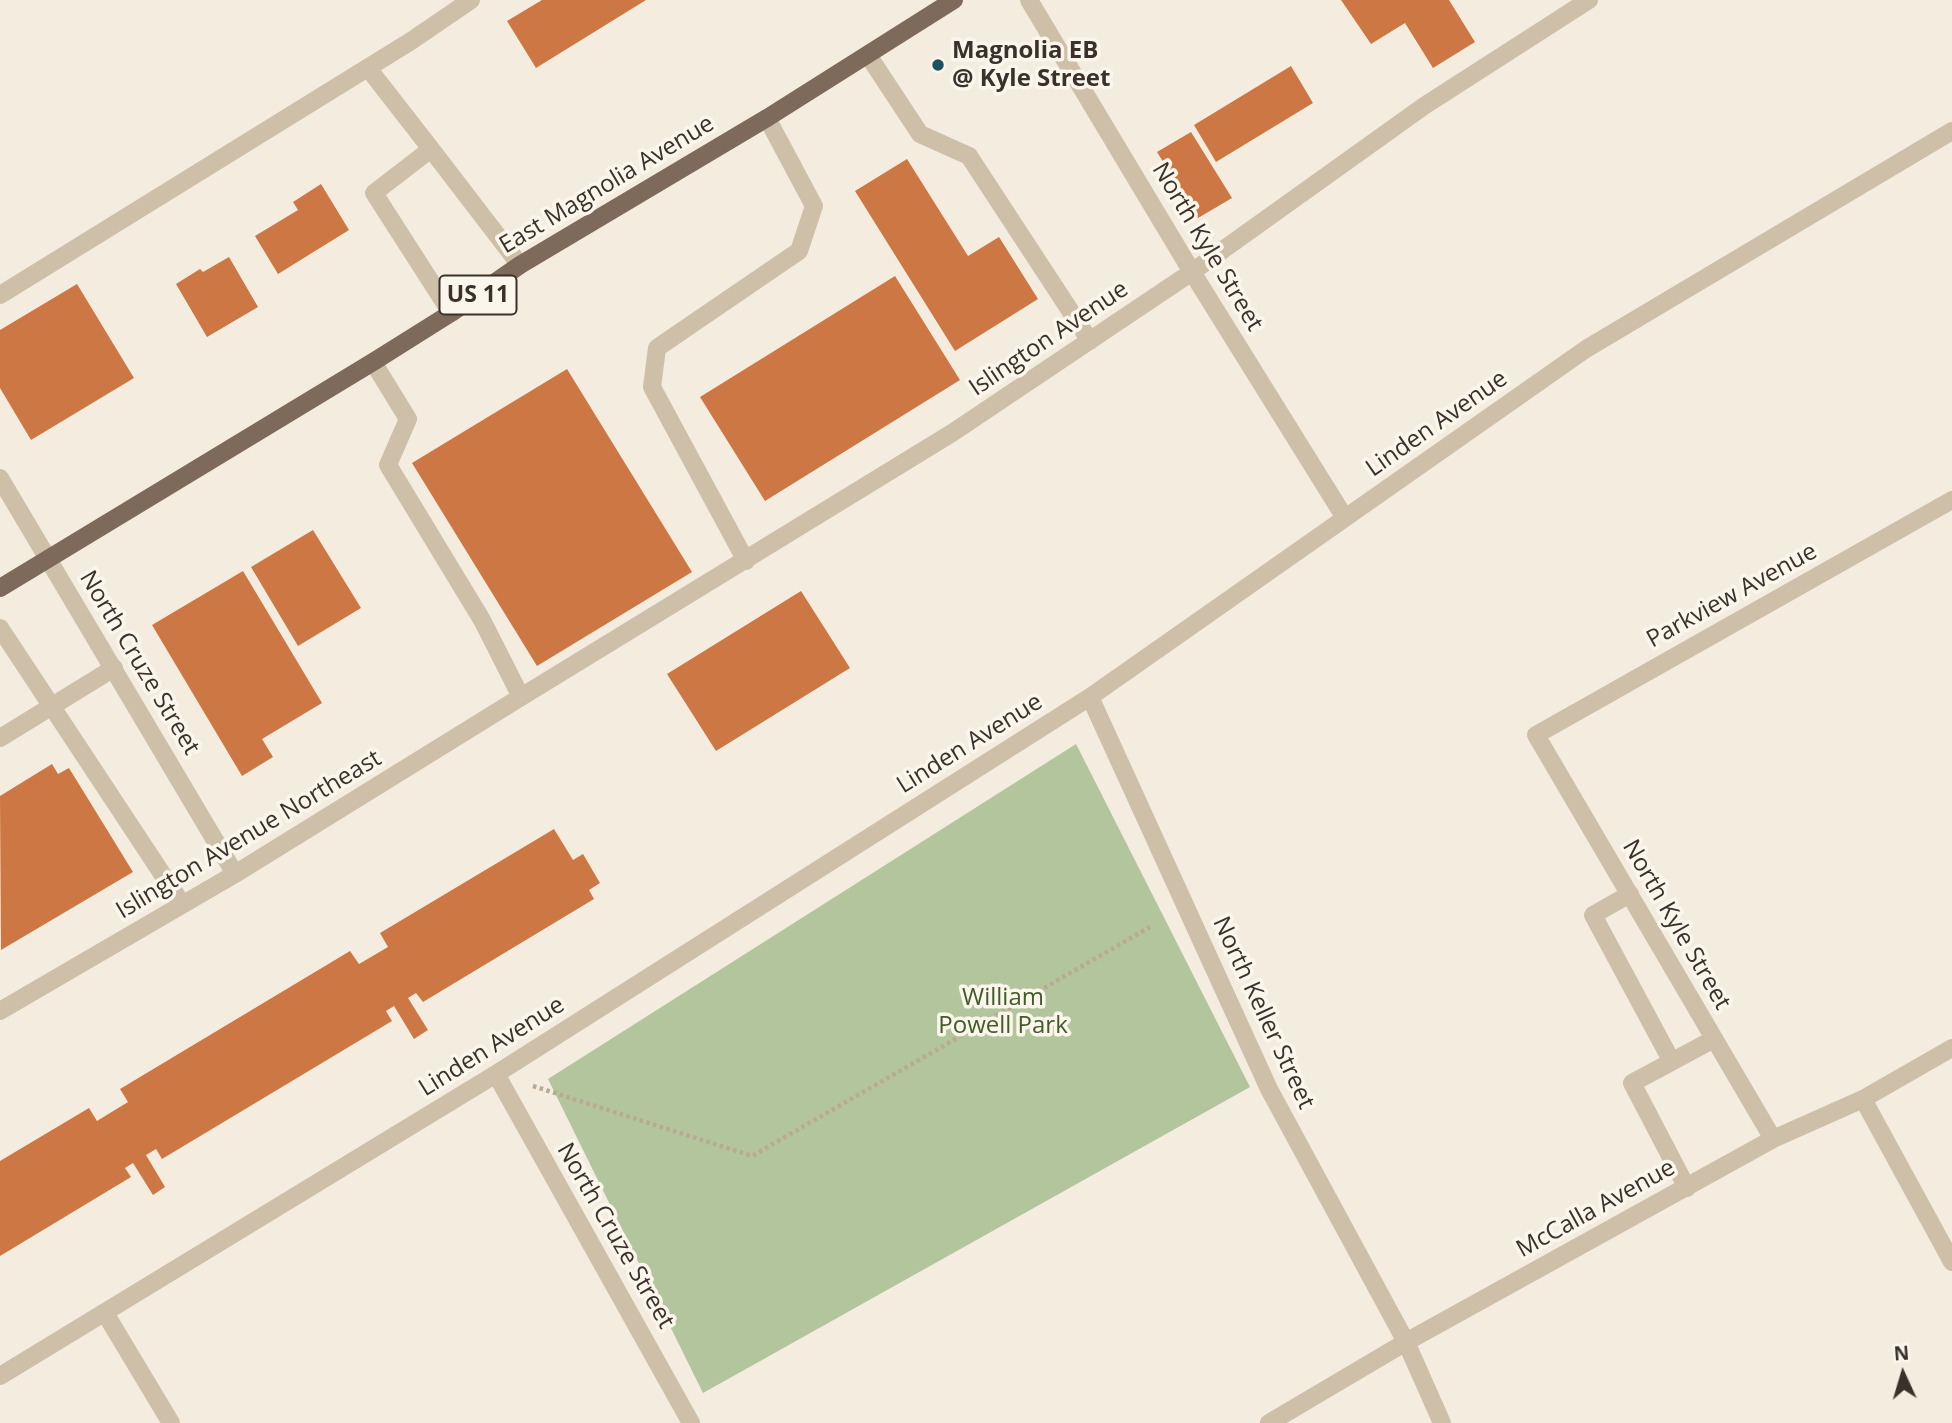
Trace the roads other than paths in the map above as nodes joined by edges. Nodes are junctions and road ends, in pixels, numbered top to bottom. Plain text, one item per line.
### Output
1 (471, 0) edge
2 (954, 0) edge
3 (1029, 0) edge
4 (1589, 0) edge
5 (868, 55) junction
6 (368, 68) junction
7 (767, 118) junction
8 (1952, 131) edge
9 (431, 149) junction
10 (520, 265) junction
11 (1192, 272) junction
12 (0, 295) edge
13 (451, 313) junction
14 (1090, 341) junction
15 (373, 362) junction
16 (0, 478) edge
17 (1952, 500) edge
18 (1345, 518) junction
19 (48, 558) junction
20 (746, 561) junction
21 (0, 588) edge
22 (0, 628) edge
23 (114, 668) junction
24 (521, 697) junction
25 (1090, 697) junction
26 (52, 706) junction
27 (1536, 735) joint
28 (0, 738) edge
29 (234, 874) junction
30 (1629, 894) junction
31 (182, 904) junction
32 (0, 1011) edge
33 (1714, 1039) junction
34 (1952, 1048) edge
35 (1671, 1060) junction
36 (496, 1074) junction
37 (1863, 1099) junction
38 (1773, 1139) junction
39 (1686, 1188) junction
40 (1952, 1262) edge
41 (105, 1313) junction
42 (1406, 1342) junction
43 (0, 1376) edge
44 (172, 1423) edge
45 (691, 1423) edge
46 (1269, 1423) edge
47 (1442, 1423) edge

1 - 6 street
2 - 5 main road, East Magnolia Avenue / US 11
3 - 11 street, North Kyle Street
4 - 11 street, Islington Avenue
5 - 7 main road, East Magnolia Avenue / US 11
5 - 14 street
6 - 9 street
6 - 12 street
7 - 10 main road, East Magnolia Avenue / US 11
7 - 20 street
8 - 18 street, Linden Avenue
9 - 10 street
9 - 13 street
10 - 13 main road, East Magnolia Avenue / US 11
11 - 14 street, Islington Avenue
11 - 18 street, North Kyle Street
13 - 15 main road, East Magnolia Avenue / US 11
14 - 20 street, Islington Avenue
15 - 19 main road, East Magnolia Avenue / US 11
15 - 24 street
16 - 19 street, North Cruze Street
17 - 27 street, Parkview Avenue
18 - 25 street, Linden Avenue
19 - 21 main road, East Magnolia Avenue / US 11
19 - 23 street, North Cruze Street
20 - 24 street, Islington Avenue
22 - 26 street
23 - 26 street
23 - 29 street, North Cruze Street
24 - 29 street, Islington Avenue Northeast
25 - 36 street, Linden Avenue
25 - 42 street, North Keller Street
26 - 28 street
26 - 31 street
27 - 30 street, North Kyle Street
29 - 31 street, Islington Avenue Northeast
30 - 33 street, North Kyle Street
30 - 35 street
31 - 32 street, Islington Avenue Northeast
33 - 35 street
33 - 38 street, North Kyle Street
34 - 37 street, McCalla Avenue
35 - 39 street
36 - 41 street, Linden Avenue
36 - 45 street, North Cruze Street
37 - 38 street, McCalla Avenue
37 - 40 street
38 - 39 street, McCalla Avenue
39 - 42 street, McCalla Avenue
41 - 43 street, Linden Avenue
41 - 44 street
42 - 46 street, McCalla Avenue
42 - 47 street, North Keller Street

